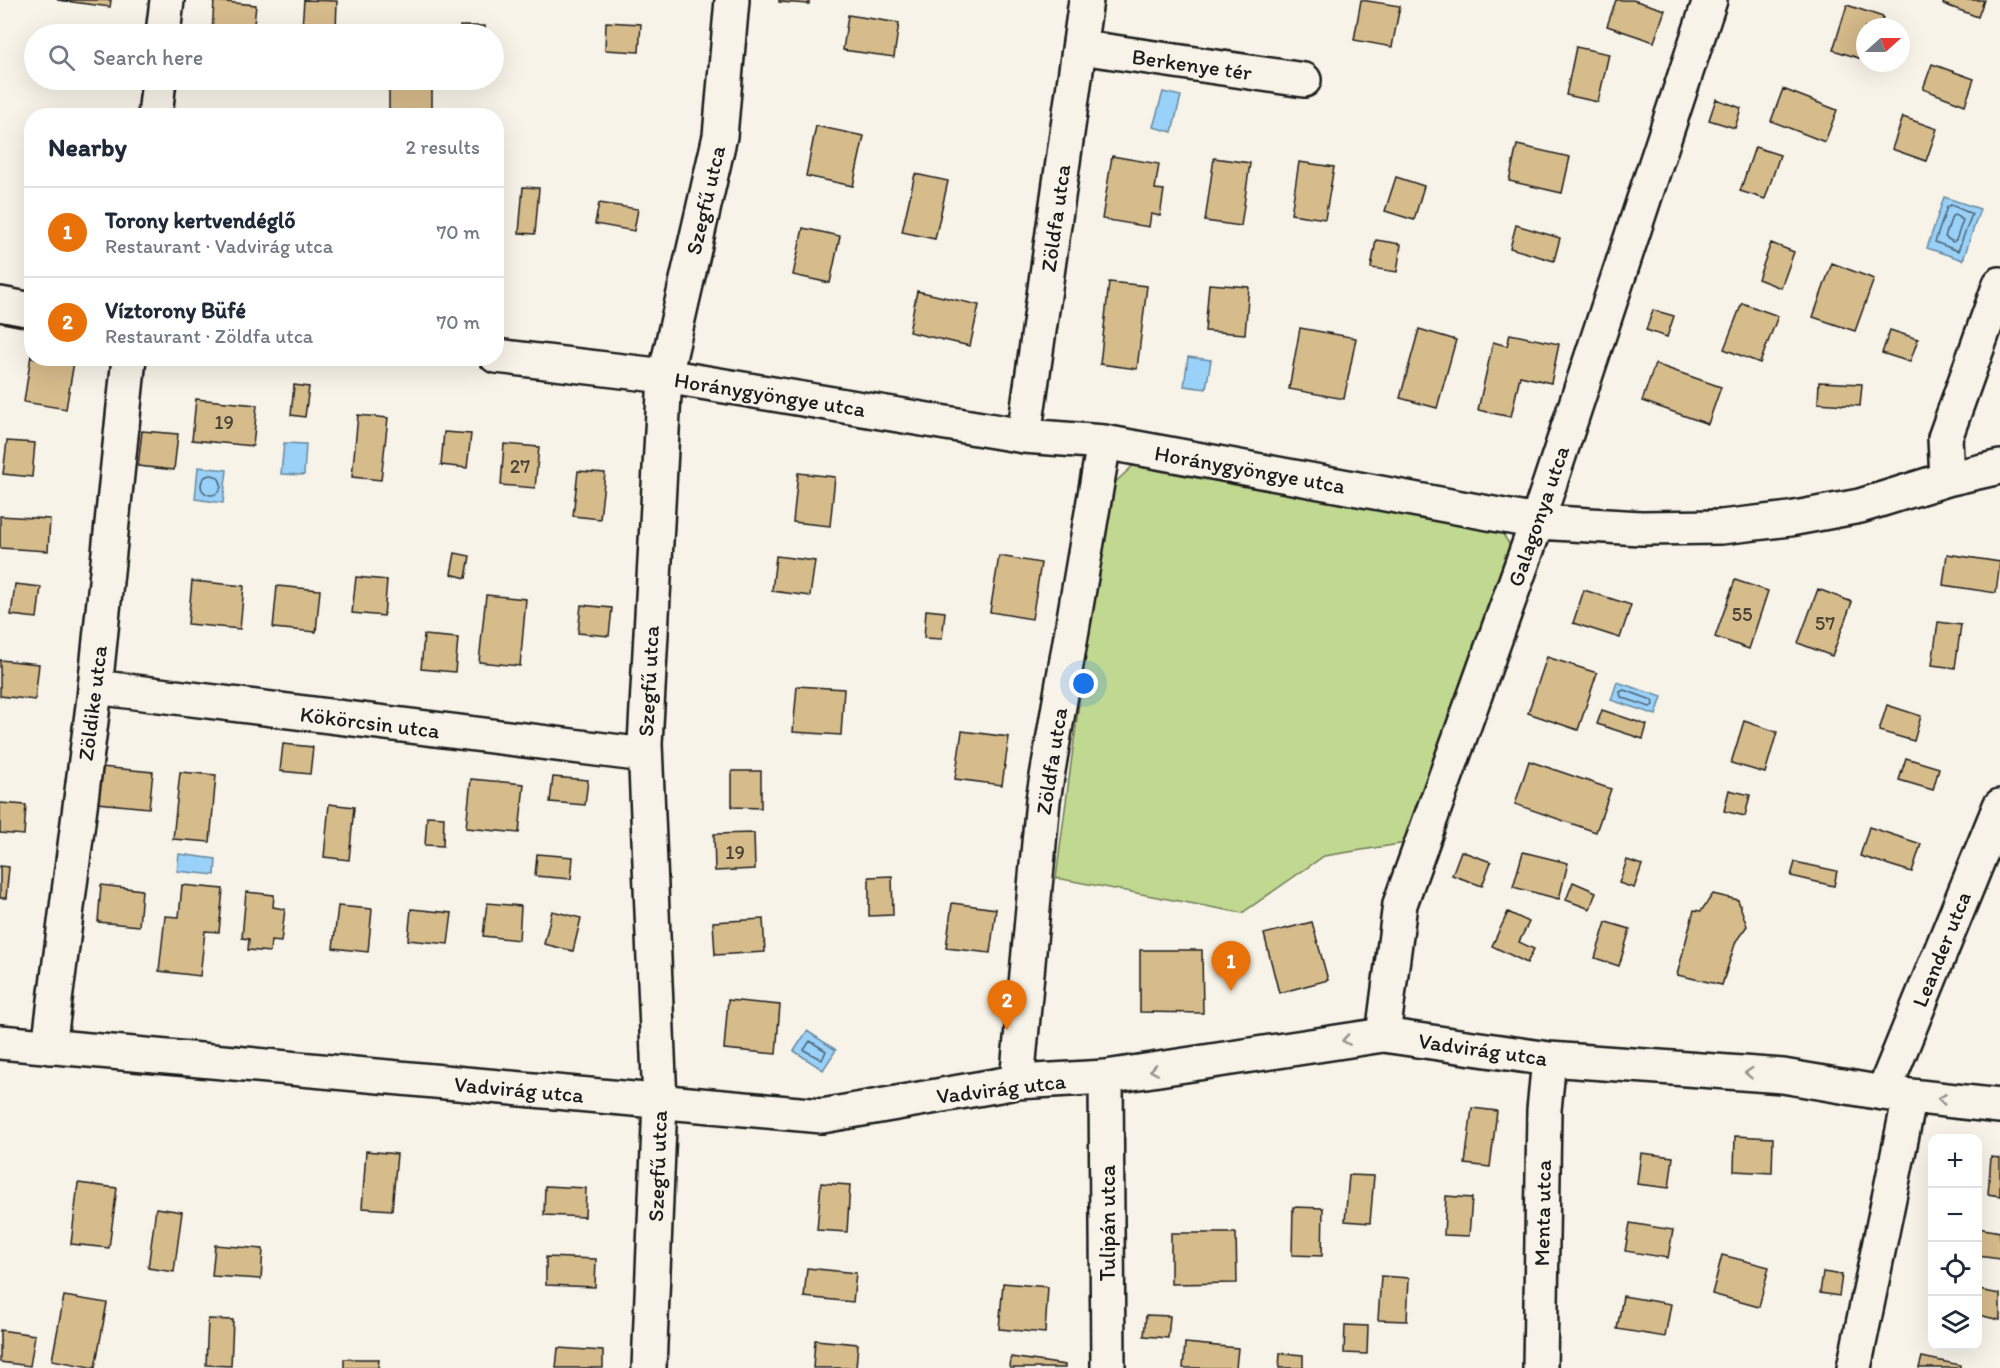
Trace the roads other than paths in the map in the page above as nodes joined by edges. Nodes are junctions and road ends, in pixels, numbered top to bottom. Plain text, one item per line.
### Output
1 (167, 0) edge
2 (732, 0) edge
3 (1086, 0) edge
4 (1710, 0) edge
5 (164, 24) edge
6 (1080, 47) junction
7 (1304, 80) dead end
8 (158, 90) edge
9 (156, 108) edge
10 (2000, 284) edge
11 (0, 304) edge
12 (24, 308) edge
13 (504, 357) edge
14 (128, 366) edge
15 (664, 376) junction
16 (1024, 435) junction
17 (1104, 442) junction
18 (2000, 467) edge
19 (1947, 479) junction
20 (1537, 522) junction
21 (95, 687) junction
22 (645, 754) junction
23 (2000, 806) edge
24 (1383, 1035) junction
25 (0, 1042) edge
26 (49, 1047) junction
27 (1549, 1059) junction
28 (1106, 1077) junction
29 (1017, 1082) junction
30 (1896, 1094) junction
31 (660, 1102) junction
32 (2000, 1106) edge
33 (649, 1368) edge
34 (1108, 1368) edge
35 (1540, 1368) edge
36 (1854, 1368) edge

1 - 5 street
2 - 15 street, Szegfű utca
3 - 6 street, Zöldfa utca
4 - 20 street, Galagonya utca
6 - 7 street, Berkenye tér
6 - 16 street, Zöldfa utca
8 - 9 street
10 - 19 street
11 - 12 street
13 - 15 street, Horánygyöngye utca
14 - 21 street, Zöldike utca
15 - 16 street, Horánygyöngye utca
15 - 22 street, Szegfű utca
16 - 17 street, Horánygyöngye utca
17 - 20 street, Horánygyöngye utca
17 - 29 street, Zöldfa utca
18 - 19 street, Horánygyöngye utca
19 - 20 street, Horánygyöngye utca
20 - 24 street, Galagonya utca
21 - 22 street, Kökörcsin utca
21 - 26 street, Zöldike utca
22 - 31 street, Szegfű utca
23 - 30 street, Leander utca
24 - 27 street, Vadvirág utca
24 -> 28 street, Vadvirág utca
25 - 26 street, Vadvirág utca
26 - 31 street, Vadvirág utca
30 -> 27 street, Vadvirág utca
27 - 35 street, Menta utca
28 - 29 street, Vadvirág utca
28 - 34 street, Tulipán utca
29 - 31 street, Vadvirág utca
32 -> 30 street, Vadvirág utca
30 - 36 street, Leander utca
31 - 33 street, Szegfű utca

